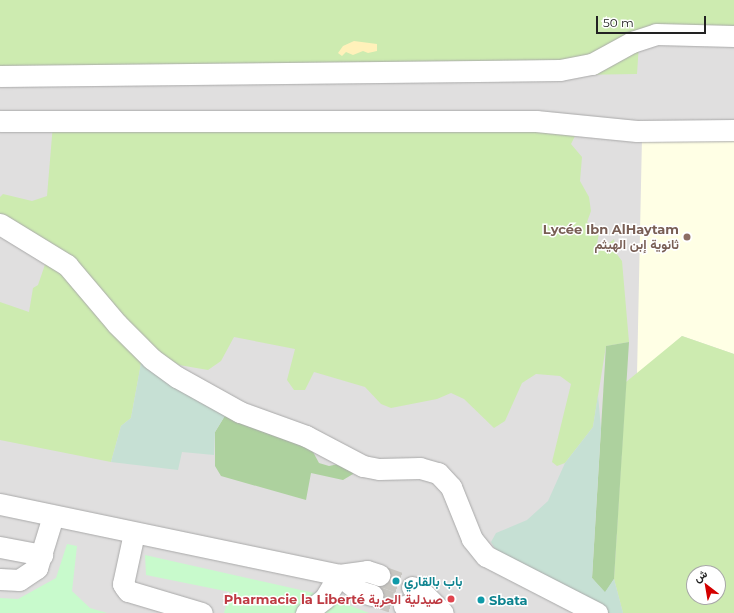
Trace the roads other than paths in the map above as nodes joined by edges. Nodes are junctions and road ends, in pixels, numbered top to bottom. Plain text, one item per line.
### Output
1 (734, 36) edge
2 (0, 76) edge
3 (0, 121) edge
4 (734, 130) edge
5 (0, 224) edge
6 (0, 504) edge
7 (53, 516) junction
8 (134, 533) junction
9 (0, 547) edge
10 (42, 555) junction
11 (339, 575) junction
12 (380, 575) tunnel mouth
13 (0, 579) edge
14 (412, 587) tunnel mouth
15 (372, 595) tunnel mouth
16 (404, 606) tunnel mouth
17 (314, 611) edge
18 (202, 613) edge
19 (436, 613) edge
20 (443, 613) edge
21 (597, 613) edge

1 - 2 street
3 - 4 street
5 - 21 street
6 - 7 street
7 - 8 street
7 - 10 street
8 - 11 street
8 - 18 street
9 - 10 street
10 - 13 street
11 - 12 street
11 - 15 street
11 - 17 street
14 - 20 street
16 - 19 street

